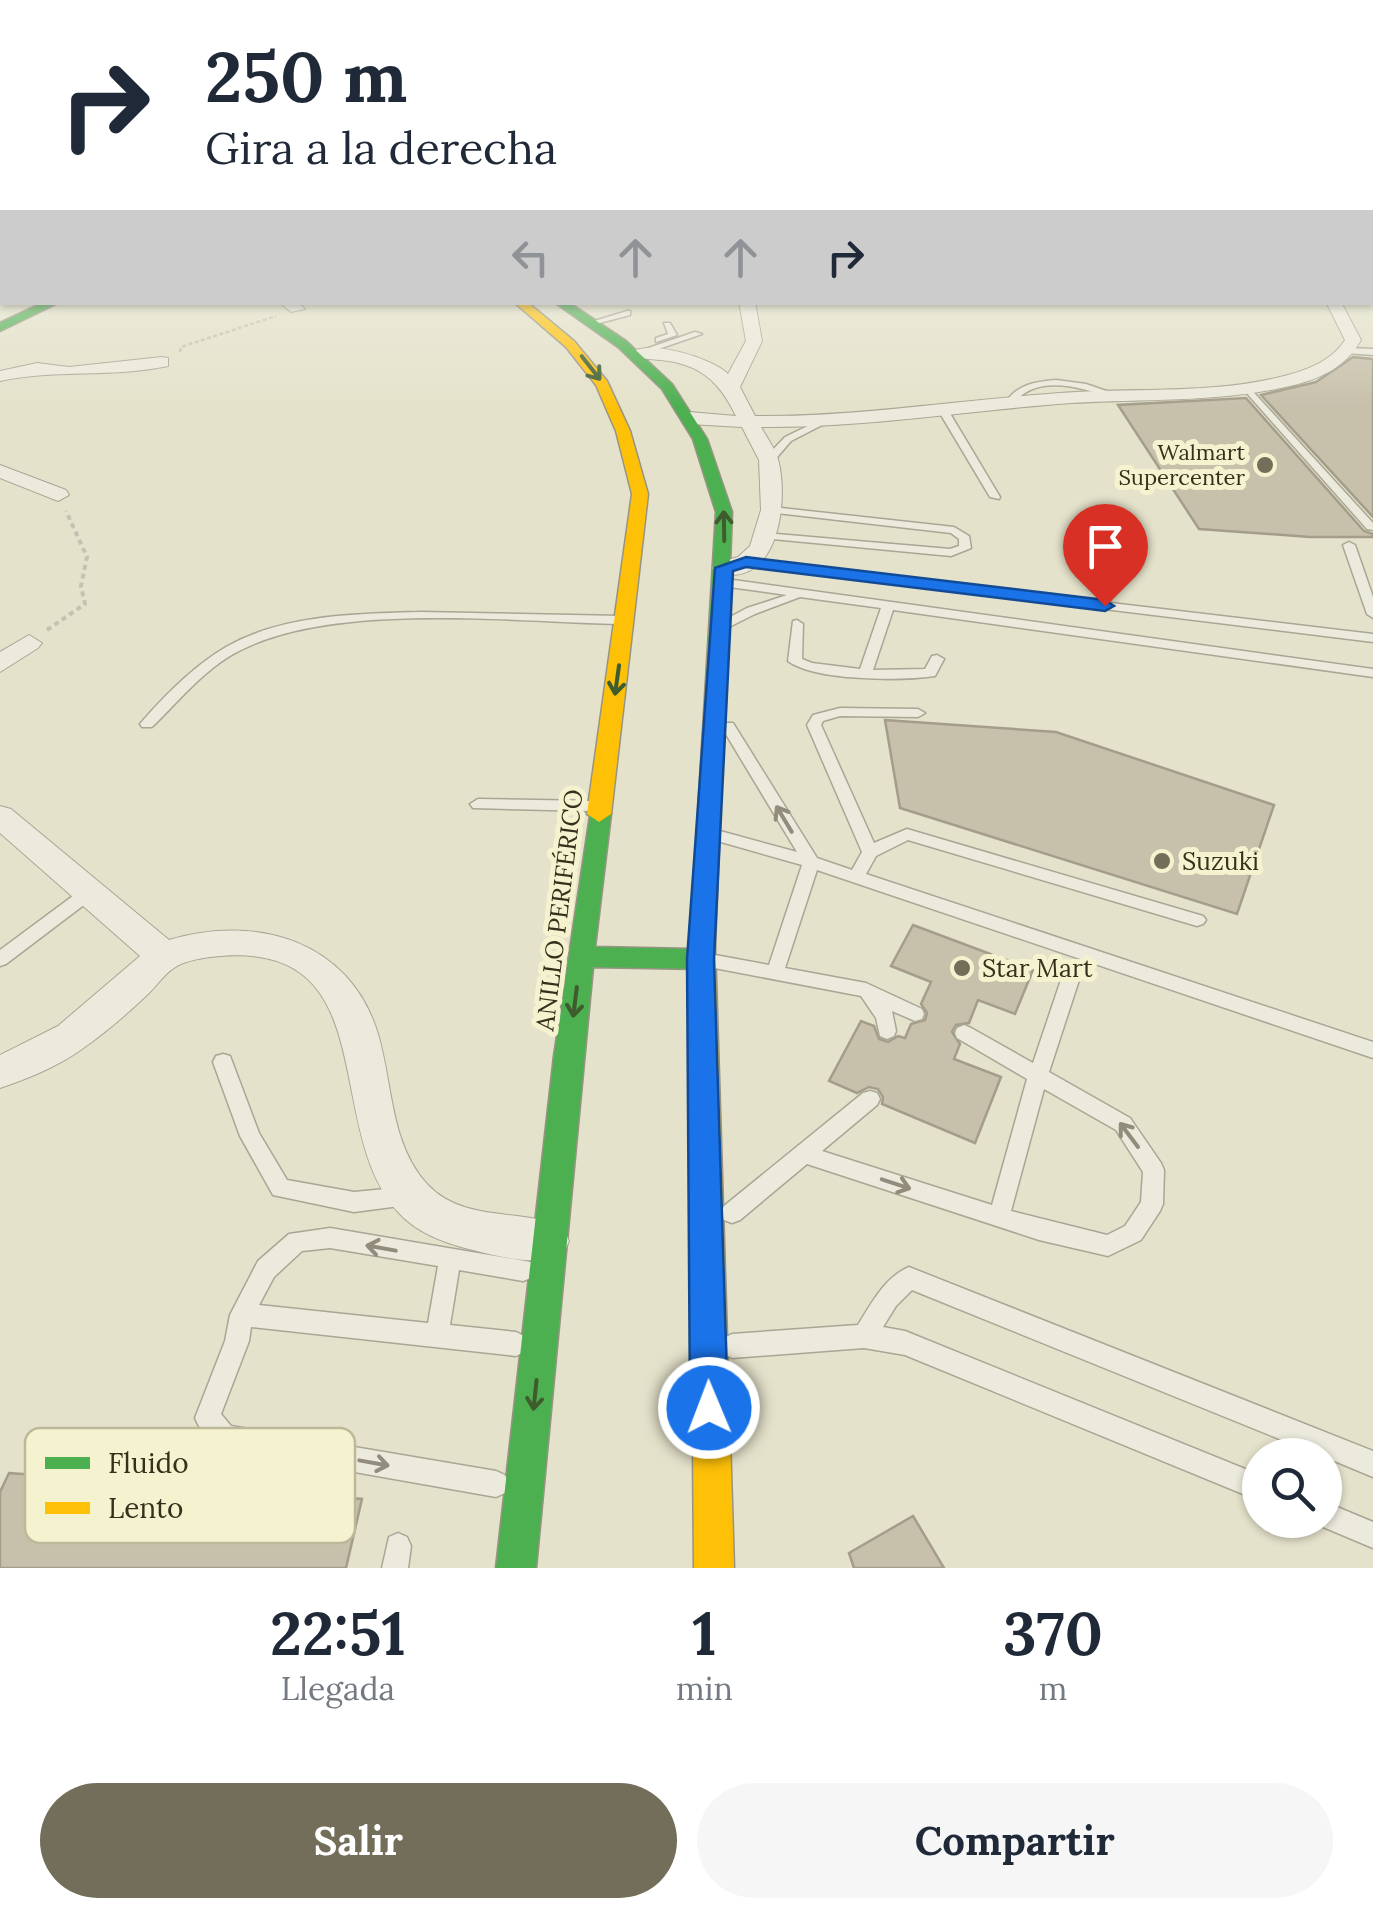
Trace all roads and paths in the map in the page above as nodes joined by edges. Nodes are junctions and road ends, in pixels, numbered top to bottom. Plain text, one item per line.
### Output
1 (48, 305) edge
2 (523, 305) edge
3 (564, 305) edge
4 (748, 305) edge
5 (1322, 305) edge
6 (1334, 305) edge
7 (292, 306) edge
8 (628, 313) dead end
9 (592, 323) junction
10 (667, 325) dead end
11 (1348, 325) junction
12 (0, 327) edge
13 (698, 334) dead end
14 (634, 351) junction
15 (1348, 352) junction
16 (1373, 352) edge
17 (162, 362) joint
18 (0, 376) edge
19 (731, 387) junction
20 (1247, 388) junction
21 (943, 410) junction
22 (689, 418) junction
23 (821, 423) junction
24 (748, 424) junction
25 (770, 460) junction
26 (0, 471) edge
27 (58, 495) joint
28 (995, 497) dead end
29 (772, 510) junction
30 (1371, 526) edge
31 (765, 536) junction
32 (1098, 546) dead end
33 (1348, 546) dead end
34 (731, 571) junction
35 (811, 594) junction
36 (888, 605) junction
37 (1105, 606) junction
38 (1373, 614) edge
39 (624, 620) junction
40 (797, 624) dead end
41 (720, 628) junction
42 (1373, 638) edge
43 (30, 642) joint
44 (937, 659) dead end
45 (0, 664) edge
46 (1373, 673) edge
47 (865, 674) junction
48 (714, 704) junction
49 (918, 713) dead end
50 (147, 724) dead end
51 (478, 804) dead end
52 (600, 806) junction
53 (0, 816) edge
54 (707, 833) junction
55 (870, 852) junction
56 (811, 862) junction
57 (856, 877) junction
58 (87, 894) junction
59 (1197, 920) dead end
60 (165, 955) junction
61 (580, 957) junction
62 (0, 959) edge
63 (701, 959) junction
64 (775, 973) junction
65 (1072, 974) dead end
66 (866, 990) junction
67 (916, 1014) dead end
68 (887, 1031) dead end
69 (964, 1033) dead end
70 (1373, 1050) edge
71 (224, 1062) dead end
72 (0, 1072) edge
73 (1038, 1076) junction
74 (870, 1099) dead end
75 (804, 1154) junction
76 (411, 1197) junction
77 (999, 1217) junction
78 (706, 1235) junction
79 (548, 1257) junction
80 (450, 1260) junction
81 (242, 1316) junction
82 (437, 1336) junction
83 (864, 1336) junction
84 (540, 1346) junction
85 (708, 1346) junction
86 (217, 1428) edge
87 (355, 1460) edge
88 (1373, 1464) edge
89 (1242, 1481) edge
90 (525, 1489) junction
91 (1342, 1522) edge
92 (1373, 1534) edge
93 (516, 1568) edge
94 (714, 1568) edge

1 - 12 main road
2 -> 39 main road, ANILLO PERIFÉRICO
3 - 9 main road
4 - 19 street
5 - 11 street
6 - 11 street
7 - 17 path
8 - 9 lane
9 - 14 main road
10 - 14 lane
11 - 15 street
13 - 14 lane
14 - 19 street
14 - 22 main road
15 - 16 lane
15 - 20 street
17 - 18 street
19 - 24 street
20 - 21 street
20 - 30 lane
21 - 23 street
21 - 28 lane
22 - 24 street
34 -> 22 main road
23 - 24 street
23 - 25 lane
24 - 25 street
25 - 29 street
26 - 27 street
27 - 43 path
29 - 31 street
29 - 31 lane
31 - 34 street
32 - 37 lane
33 - 38 lane
34 - 35 lane
34 - 37 lane
34 - 41 main road
35 - 36 lane
35 - 41 lane
36 - 46 lane
36 - 47 lane
37 - 42 lane
39 - 50 lane
39 -> 52 main road, ANILLO PERIFÉRICO
40 - 47 lane
41 - 48 main road
43 - 45 street
44 - 47 lane
48 - 54 main road
56 -> 48 lane
49 - 55 lane
51 - 52 lane
52 - 61 main road, ANILLO PERIFÉRICO
53 - 58 street
54 - 56 lane
54 - 63 main road
55 - 57 lane
55 - 59 lane
56 - 57 lane
56 - 64 lane
57 - 70 lane
58 - 60 street
58 - 62 lane
60 - 72 street
60 - 76 street
61 - 63 main road
61 -> 79 main road, ANILLO PERIFÉRICO
63 - 64 lane
63 - 78 main road
64 - 66 lane
65 - 73 lane
66 - 67 lane
66 - 68 lane
69 - 73 lane
71 - 76 lane
73 - 77 lane
77 -> 73 lane
74 - 75 lane
75 -> 77 lane
75 - 78 lane
76 - 79 street
78 - 85 main road
79 - 80 lane
79 - 84 main road, ANILLO PERIFÉRICO
80 -> 81 lane
80 - 82 lane
81 - 82 lane
81 -> 86 lane
82 - 84 lane
83 - 85 lane
83 - 88 lane
83 - 89 lane
84 -> 90 main road, ANILLO PERIFÉRICO
85 - 94 main road
87 -> 90 lane
90 - 93 main road, ANILLO PERIFÉRICO
91 - 92 lane

